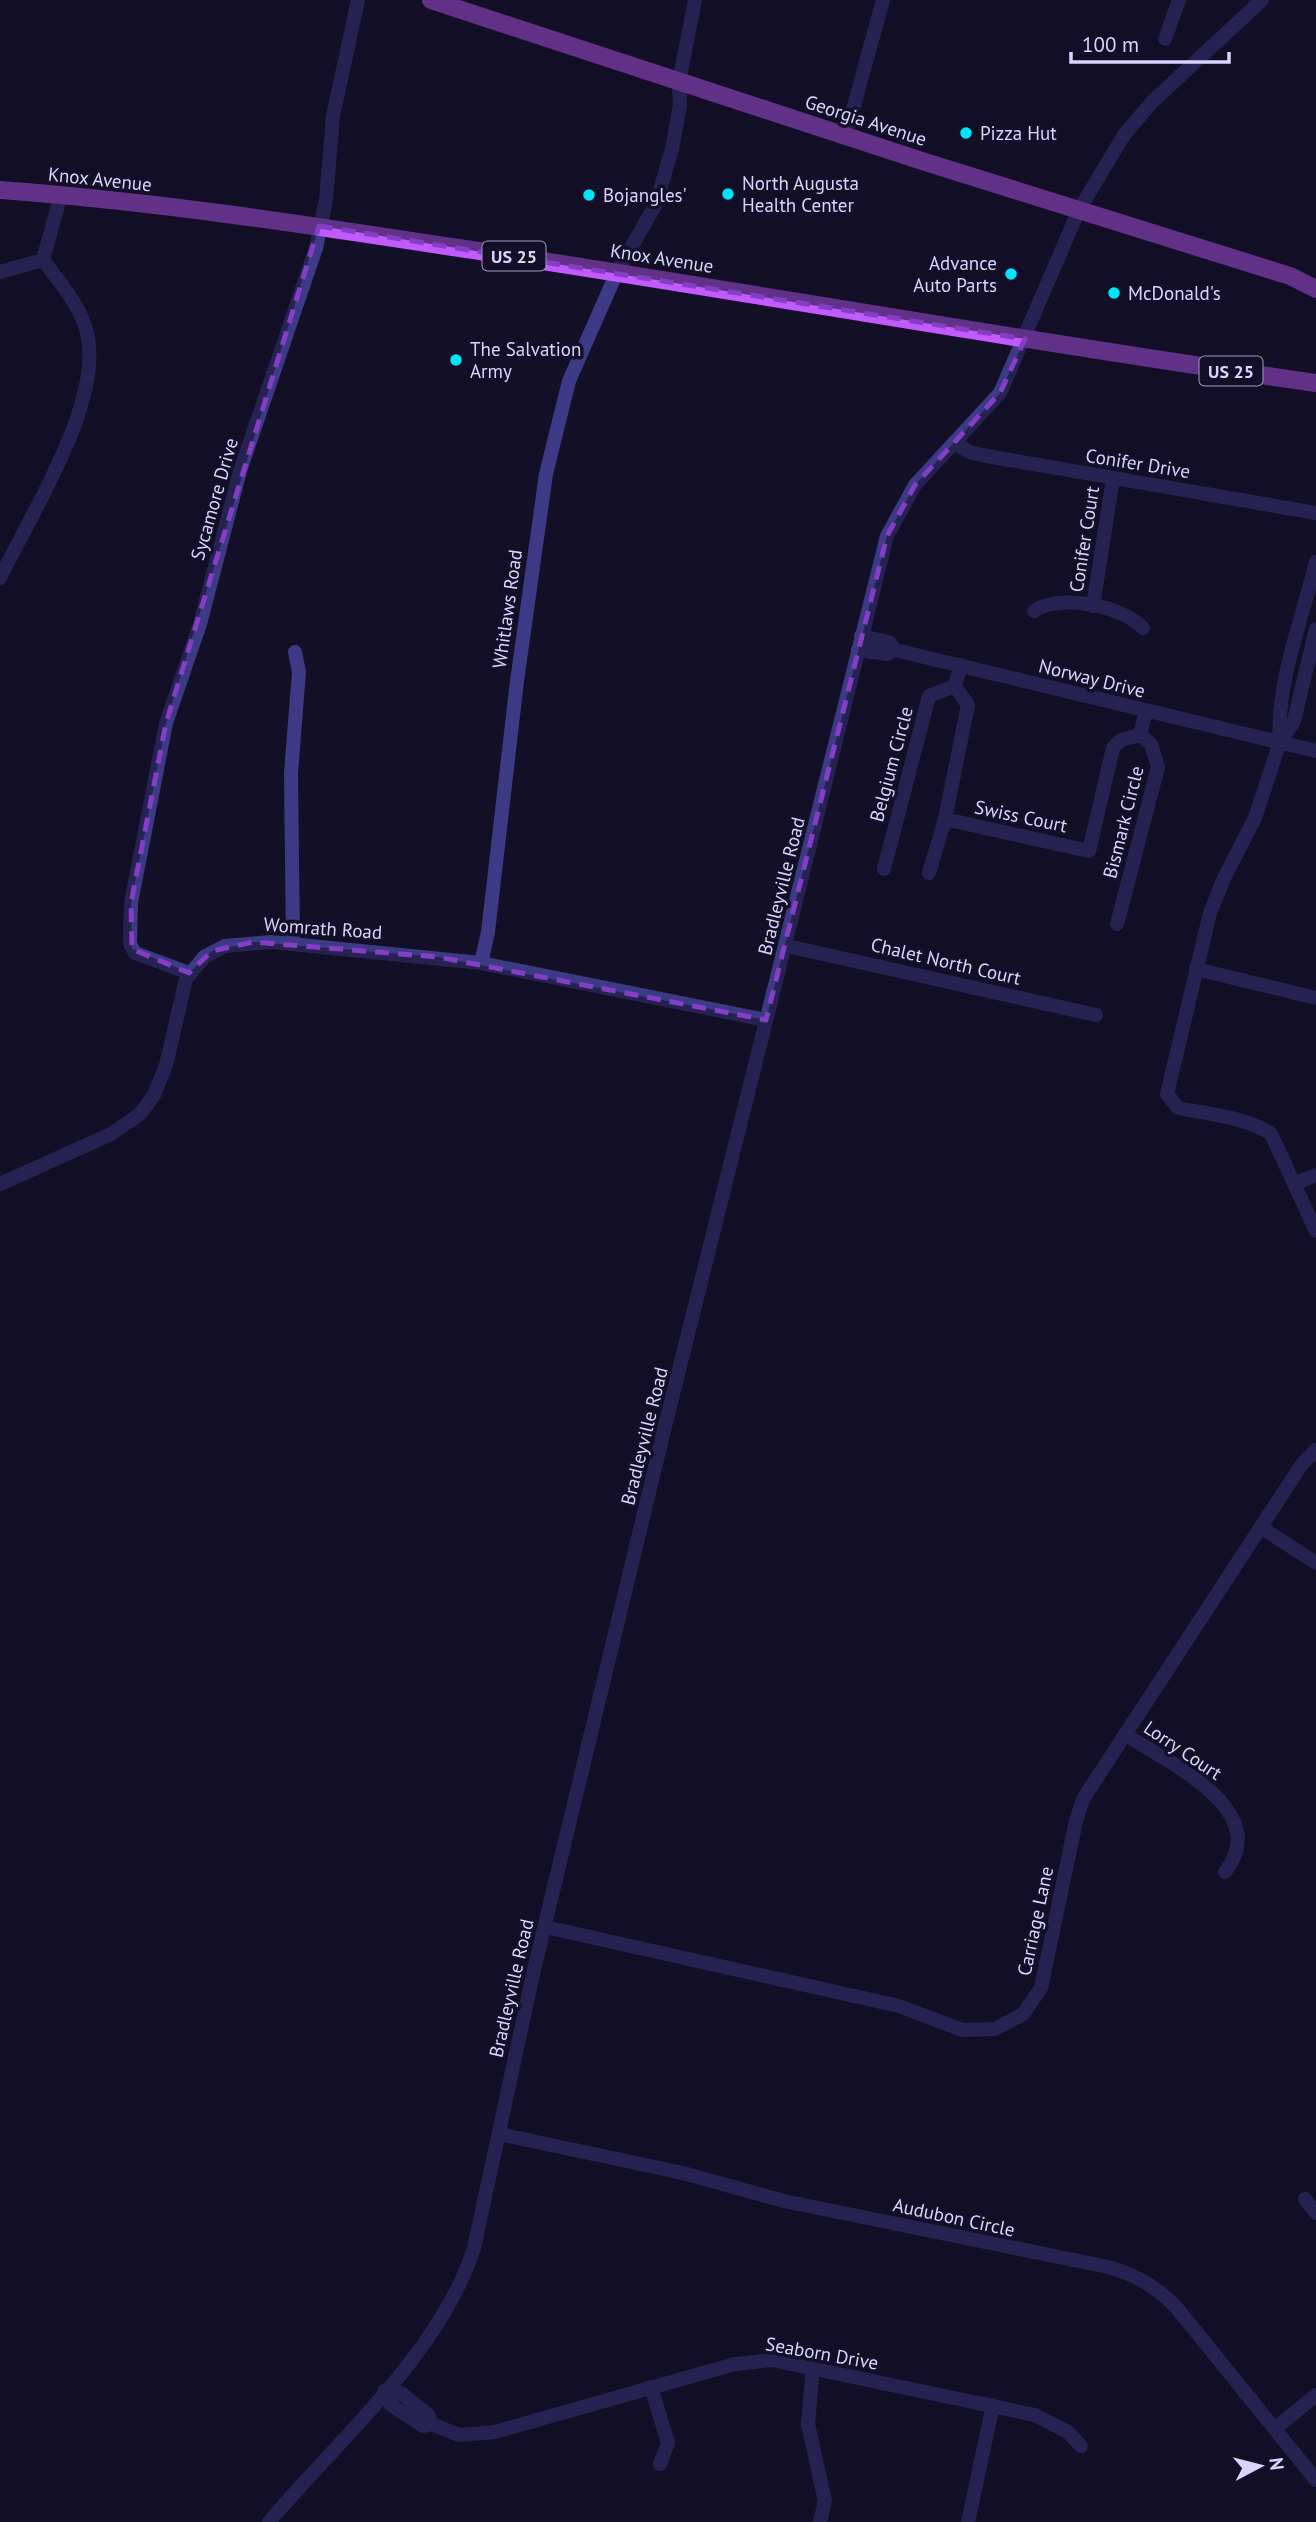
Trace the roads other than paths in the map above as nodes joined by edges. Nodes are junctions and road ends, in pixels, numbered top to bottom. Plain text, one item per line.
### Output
1 (358, 0) edge
2 (431, 0) edge
3 (695, 0) edge
4 (883, 0) edge
5 (1179, 0) edge
6 (1258, 1) edge
7 (1165, 39) dead end
8 (679, 82) junction
9 (846, 135) junction
10 (0, 190) edge
11 (61, 194) junction
12 (1079, 210) junction
13 (319, 226) junction
14 (43, 260) junction
15 (0, 272) edge
16 (617, 272) junction
17 (1290, 276) junction
18 (1316, 277) edge
19 (1316, 289) edge
20 (1025, 340) junction
21 (1316, 383) edge
22 (955, 444) junction
23 (1113, 478) junction
24 (1316, 513) edge
25 (1316, 562) edge
26 (0, 578) edge
27 (1093, 606) junction
28 (1034, 611) dead end
29 (1143, 628) dead end
30 (1316, 629) edge
31 (860, 643) junction
32 (295, 652) dead end
33 (961, 665) junction
34 (955, 686) junction
35 (1146, 711) junction
36 (1140, 735) junction
37 (1280, 742) junction
38 (1316, 751) edge
39 (945, 819) junction
40 (1089, 851) joint
41 (884, 869) dead end
42 (929, 873) dead end
43 (1117, 924) dead end
44 (293, 944) junction
45 (787, 946) junction
46 (481, 963) junction
47 (1196, 969) junction
48 (189, 973) junction
49 (1316, 998) edge
50 (1096, 1015) dead end
51 (766, 1020) junction
52 (1316, 1175) edge
53 (0, 1184) edge
54 (1294, 1184) junction
55 (1316, 1231) edge
56 (1316, 1450) edge
57 (1262, 1528) junction
58 (1316, 1563) edge
59 (1125, 1734) junction
60 (1225, 1872) dead end
61 (545, 1927) junction
62 (499, 2134) junction
63 (1305, 2199) dead end
64 (1316, 2213) edge
65 (813, 2368) junction
66 (651, 2387) junction
67 (387, 2394) junction
68 (1316, 2395) edge
69 (993, 2405) junction
70 (1276, 2428) junction
71 (1082, 2446) dead end
72 (660, 2464) dead end
73 (1316, 2480) edge
74 (269, 2522) edge
75 (820, 2522) edge
76 (968, 2522) edge

1 - 13 street, Sycamore Drive
2 - 8 main road, Georgia Avenue
3 - 8 street, Whitlaws Road
4 - 9 street
5 - 7 street
6 - 12 street, Bradleyville Road
8 - 9 main road, Georgia Avenue
8 - 16 street, Whitlaws Road
9 - 12 main road, Georgia Avenue
10 - 11 main road, Knox Avenue / US 25
11 - 13 main road, Knox Avenue / US 25
11 - 14 street
12 - 17 main road, Georgia Avenue
12 - 20 street, Bradleyville Road
13 - 16 main road, Knox Avenue / US 25
13 - 48 street, Sycamore Drive
14 - 15 street
14 - 26 street
16 - 20 main road, Knox Avenue / US 25
16 - 46 street, Whitlaws Road
17 - 18 main road, Georgia Avenue
17 - 19 main road, Georgia Avenue
20 - 21 main road, Knox Avenue / US 25
20 - 22 street, Bradleyville Road
22 - 23 street, Conifer Drive
22 - 31 street, Bradleyville Road
23 - 24 street, Conifer Drive
23 - 27 street, Conifer Court
25 - 37 street
27 - 28 street, Conifer Court
27 - 29 street, Conifer Court
30 - 37 street
31 - 33 street, Norway Drive
31 - 45 street, Bradleyville Road
32 - 44 street
33 - 34 street
33 - 35 street, Norway Drive
34 - 39 street
34 - 41 street, Belgium Circle
35 - 36 street
35 - 37 street, Norway Drive
36 - 40 street, Bismark Circle
36 - 43 street, Bismark Circle
37 - 38 street, Norway Drive
37 - 47 street
39 - 40 street, Swiss Court
39 - 42 street
44 - 46 street, Womrath Road
44 - 48 street, Womrath Road
45 - 50 street, Chalet North Court
45 - 51 street, Bradleyville Road
46 - 51 street, Womrath Road
47 - 49 street
47 - 54 street
48 - 53 street
51 - 61 street, Bradleyville Road
52 - 54 street
54 - 55 street
56 - 57 street, Carriage Lane
57 - 58 street
57 - 59 street, Carriage Lane
59 - 60 street, Lorry Court
59 - 61 street, Carriage Lane
61 - 62 street, Bradleyville Road
62 - 67 street, Bradleyville Road
62 - 70 street, Audubon Circle
63 - 64 street
65 - 66 street, Seaborn Drive
65 - 69 street, Seaborn Drive
65 - 75 street
66 - 67 street, Seaborn Drive
66 - 72 street
67 - 74 street, Bradleyville Road
68 - 70 street
69 - 71 street, Seaborn Drive
69 - 76 street
70 - 73 street, Audubon Circle

